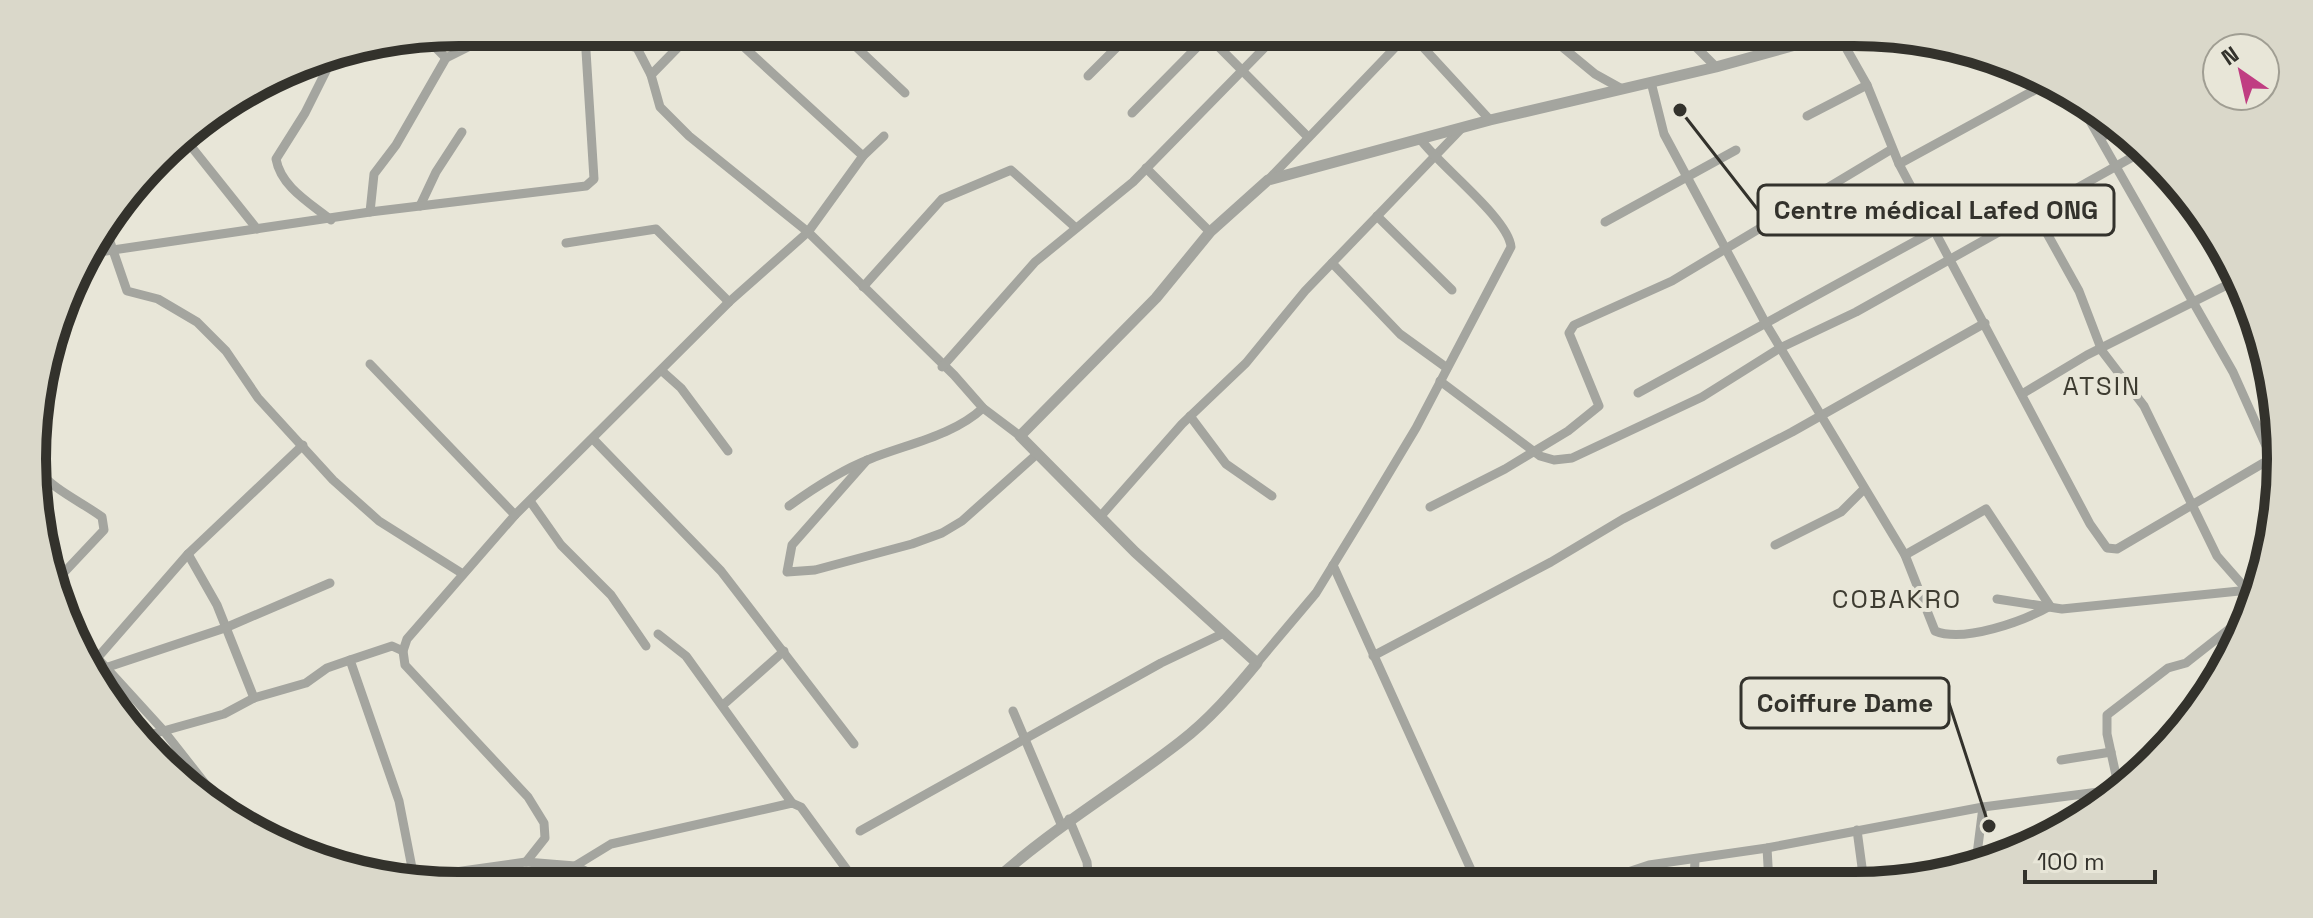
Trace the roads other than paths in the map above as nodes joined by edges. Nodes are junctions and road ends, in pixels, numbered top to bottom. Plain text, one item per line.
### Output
1 (470, 46) edge
2 (586, 46) edge
3 (630, 46) edge
4 (679, 46) edge
5 (744, 46) edge
6 (855, 46) edge
7 (1118, 46) edge
8 (1195, 46) edge
9 (1218, 46) edge
10 (1264, 46) edge
11 (1396, 46) edge
12 (1423, 46) edge
13 (1561, 46) edge
14 (1695, 46) edge
15 (1792, 46) edge
16 (1846, 46) edge
17 (435, 47) edge
18 (446, 58) junction
19 (328, 67) edge
20 (1716, 67) junction
21 (1242, 69) junction
22 (651, 75) junction
23 (1088, 76) dead end
24 (1651, 82) junction
25 (1867, 85) junction
26 (1622, 89) junction
27 (2037, 89) edge
28 (905, 93) dead end
29 (1132, 113) dead end
30 (1807, 116) dead end
31 (1490, 120) junction
32 (2090, 121) edge
33 (1463, 128) junction
34 (462, 132) dead end
35 (2108, 134) edge
36 (884, 136) dead end
37 (1308, 137) junction
38 (2100, 138) junction
39 (1421, 140) junction
40 (190, 145) edge
41 (1892, 149) junction
42 (1736, 150) dead end
43 (863, 156) junction
44 (2134, 156) edge
45 (1434, 158) junction
46 (1899, 164) junction
47 (2116, 165) junction
48 (1146, 168) junction
49 (1689, 175) junction
50 (1268, 180) junction
51 (420, 206) junction
52 (2034, 210) junction
53 (370, 212) junction
54 (1377, 216) junction
55 (331, 220) junction
56 (1605, 222) dead end
57 (1076, 228) junction
58 (257, 229) junction
59 (1934, 231) junction
60 (808, 232) junction
61 (1210, 232) junction
62 (108, 242) edge
63 (566, 243) dead end
64 (1727, 246) junction
65 (109, 249) junction
66 (102, 251) edge
67 (1950, 258) junction
68 (1332, 263) junction
69 (2228, 285) edge
70 (863, 287) junction
71 (1452, 290) dead end
72 (729, 302) junction
73 (2192, 305) junction
74 (1985, 323) junction
75 (1766, 324) junction
76 (1780, 348) junction
77 (2102, 351) junction
78 (370, 364) dead end
79 (942, 367) junction
80 (1447, 368) junction
81 (662, 371) junction
82 (1440, 381) junction
83 (1638, 393) dead end
84 (2022, 394) junction
85 (983, 408) junction
86 (1823, 414) junction
87 (1190, 416) junction
88 (1020, 436) junction
89 (594, 440) junction
90 (2266, 444) edge
91 (303, 445) junction
92 (728, 451) dead end
93 (1532, 451) junction
94 (1037, 454) junction
95 (867, 460) junction
96 (2267, 464) edge
97 (47, 480) edge
98 (1863, 490) junction
99 (1272, 496) dead end
100 (530, 501) junction
101 (2193, 505) junction
102 (789, 506) dead end
103 (1430, 507) dead end
104 (515, 515) junction
105 (1100, 517) junction
106 (1775, 545) dead end
107 (188, 554) junction
108 (1905, 555) junction
109 (1333, 565) junction
110 (62, 574) edge
111 (463, 574) junction
112 (330, 583) dead end
113 (2246, 589) joint
114 (1997, 599) dead end
115 (2050, 606) junction
116 (225, 628) junction
117 (2230, 629) edge
118 (1224, 633) junction
119 (658, 634) dead end
120 (646, 646) dead end
121 (94, 651) edge
122 (403, 651) junction
123 (784, 651) junction
124 (99, 656) junction
125 (1373, 656) junction
126 (350, 660) junction
127 (1257, 663) junction
128 (108, 667) junction
129 (254, 698) junction
130 (723, 705) junction
131 (1013, 711) dead end
132 (163, 730) junction
133 (151, 734) edge
134 (1025, 740) junction
135 (854, 744) dead end
136 (2111, 752) junction
137 (2061, 760) dead end
138 (2118, 777) edge
139 (207, 787) edge
140 (2098, 792) edge
141 (792, 803) junction
142 (1983, 807) junction
143 (1065, 822) junction
144 (1857, 830) junction
145 (860, 831) dead end
146 (1767, 848) junction
147 (1977, 853) edge
148 (1695, 859) junction
149 (526, 862) junction
150 (575, 866) junction
151 (411, 869) edge
152 (456, 872) edge
153 (588, 872) edge
154 (848, 872) edge
155 (1005, 872) edge
156 (1088, 872) edge
157 (1472, 872) edge
158 (1628, 872) edge
159 (1694, 872) edge
160 (1768, 872) edge
161 (1863, 872) edge

1 - 18 street
2 - 51 street
3 - 22 street
4 - 22 street
5 - 43 street
6 - 28 street
7 - 23 street
8 - 29 street
9 - 21 street
10 - 21 street
11 - 37 street
12 - 31 street
13 - 26 street
14 - 20 street
15 - 20 street
16 - 25 street
17 - 18 street
18 - 53 street
19 - 55 street
20 - 24 street
21 - 37 street
21 - 48 street
22 - 60 street
24 - 26 street
24 - 49 street
25 - 30 street
25 - 41 street
26 - 31 street
27 - 46 street
31 - 33 street
32 - 38 street
33 - 39 street
33 - 45 street
34 - 51 street
35 - 38 street
36 - 43 street
37 - 50 street
38 - 47 street
39 - 45 street
39 - 50 street
40 - 58 street
41 - 46 street
41 - 64 street
42 - 49 street
43 - 60 street
44 - 47 street
45 - 54 street
45 - 80 street
46 - 59 street
47 - 52 street
47 - 73 street
48 - 57 street
48 - 61 street
49 - 56 street
49 - 64 street
50 - 61 street
51 - 53 street
52 - 67 street
52 - 77 street
53 - 55 street
54 - 68 street
54 - 71 street
55 - 58 street
57 - 70 street
57 - 79 street
58 - 65 street
59 - 67 street
59 - 75 street
60 - 70 street
60 - 72 street
61 - 88 street
62 - 65 street
63 - 72 street
64 - 75 street
64 - 93 street
65 - 66 street
65 - 91 street
67 - 74 street
67 - 76 street
68 - 80 street
68 - 87 street
69 - 73 street
70 - 79 street
72 - 81 street
73 - 77 street
73 - 90 street
74 - 84 street
74 - 86 street
75 - 76 street
75 - 83 street
76 - 86 street
76 - 93 street
77 - 84 street
77 - 101 street
78 - 104 street
79 - 85 street
80 - 82 street
81 - 89 street
81 - 92 street
82 - 93 street
82 - 109 street
84 - 101 street
85 - 88 street
85 - 95 street
86 - 98 street
86 - 125 street
87 - 99 street
87 - 105 street
88 - 94 street
89 - 100 street
89 - 123 street
91 - 107 street
91 - 111 street
93 - 103 street
94 - 95 street
94 - 105 street
95 - 102 street
96 - 101 street
97 - 110 street
98 - 106 street
98 - 108 street
100 - 104 street
100 - 120 street
101 - 113 street
104 - 111 street
105 - 118 street
107 - 116 street
107 - 124 street
108 - 115 street
108 - 115 street
109 - 125 street
109 - 127 street
111 - 122 street
112 - 116 street
113 - 115 street
114 - 115 street
116 - 128 street
116 - 129 street
117 - 136 street
118 - 127 street
118 - 134 street
119 - 130 street
121 - 124 street
122 - 126 street
122 - 149 street
123 - 130 street
123 - 135 street
124 - 128 street
125 - 157 street
126 - 129 street
126 - 151 street
127 - 143 street
128 - 132 street
129 - 132 street
130 - 141 street
131 - 134 street
132 - 133 street
132 - 139 street
134 - 143 street
134 - 145 street
136 - 137 street
136 - 138 street
140 - 142 street
141 - 150 street
141 - 154 street
142 - 144 street
142 - 147 street
143 - 155 street
143 - 156 street
144 - 146 street
144 - 161 street
146 - 148 street
146 - 160 street
148 - 158 street
148 - 159 street
149 - 150 street
149 - 152 street
150 - 153 street

